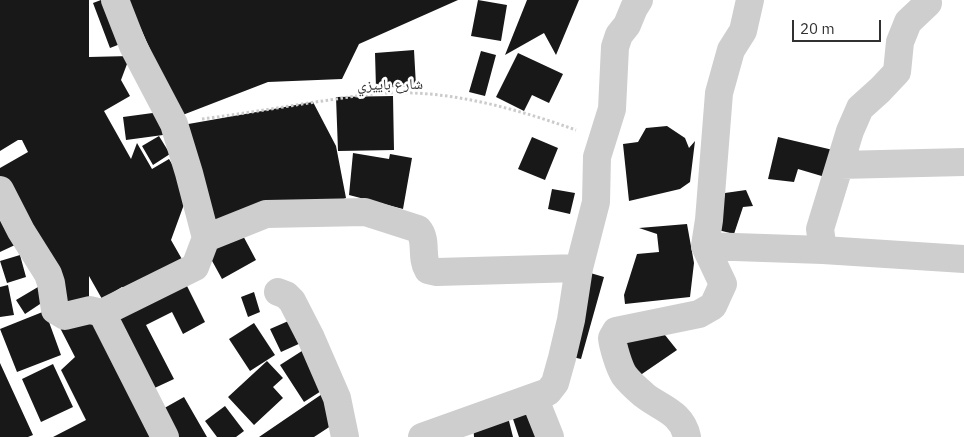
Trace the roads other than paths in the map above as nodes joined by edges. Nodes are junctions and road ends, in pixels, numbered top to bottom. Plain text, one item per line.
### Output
1 (115, 0) edge
2 (639, 0) edge
3 (750, 0) edge
4 (928, 3) dead end
5 (964, 162) edge
6 (840, 165) junction
7 (0, 190) edge
8 (206, 238) junction
9 (705, 246) junction
10 (823, 250) junction
11 (964, 259) edge
12 (579, 268) junction
13 (278, 292) dead end
14 (102, 313) junction
15 (534, 397) junction
16 (165, 437) edge
17 (345, 437) edge
18 (422, 437) edge
19 (550, 437) edge
20 (687, 437) edge

1 - 8 street
2 - 12 street
3 - 9 street
4 - 6 street
5 - 6 street
6 - 10 street
7 - 14 street
8 - 12 street
8 - 14 street
9 - 10 street
9 - 20 street
10 - 11 street
12 - 15 street
13 - 17 street
14 - 16 street
15 - 18 street
15 - 19 street

